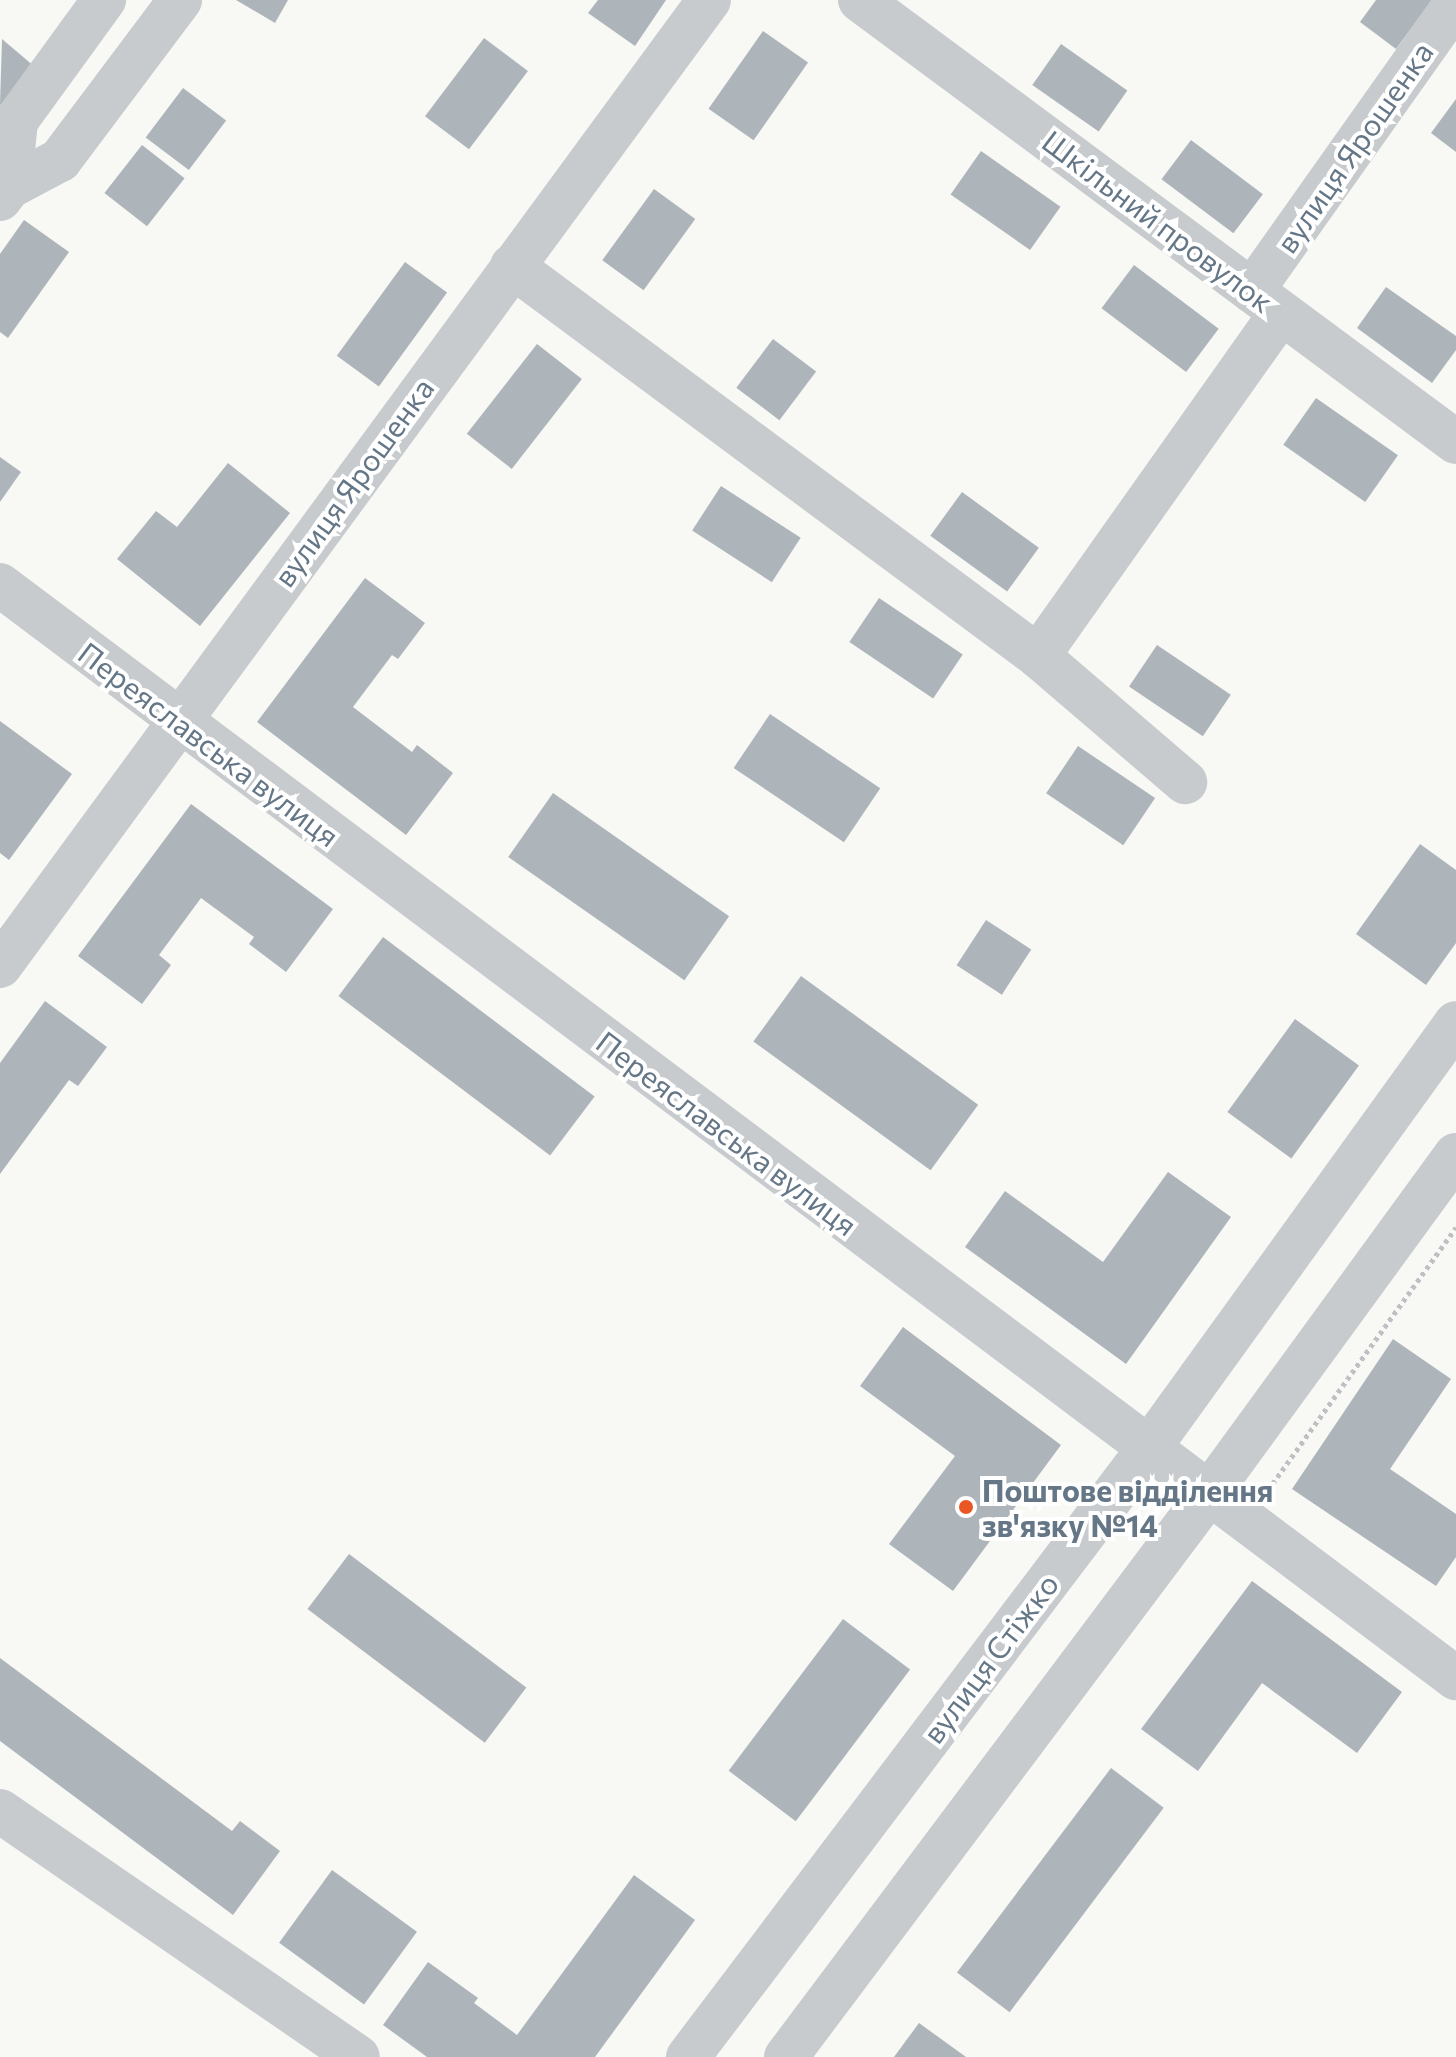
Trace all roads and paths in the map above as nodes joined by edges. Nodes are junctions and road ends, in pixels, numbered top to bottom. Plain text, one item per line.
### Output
1 (104, 0) edge
2 (180, 0) edge
3 (709, 0) edge
4 (860, 0) edge
5 (1456, 3) edge
6 (4, 193) edge
7 (512, 266) junction
8 (1266, 302) junction
9 (1456, 442) edge
10 (0, 585) edge
11 (1038, 656) junction
12 (177, 721) junction
13 (1185, 782) dead end
14 (0, 966) edge
15 (1456, 1023) edge
16 (1456, 1155) edge
17 (1456, 1227) edge
18 (1149, 1448) junction
19 (1210, 1492) junction
20 (1247, 1519) junction
21 (1456, 1678) edge
22 (0, 1811) edge
23 (358, 2057) edge
24 (688, 2057) edge
25 (786, 2057) edge

1 - 6 street
2 - 6 street
3 - 7 street, вулиця Ярошенка
4 - 8 street, Шкільний провулок
5 - 8 street, вулиця Ярошенка
7 - 11 street
7 - 12 street, вулиця Ярошенка
8 - 9 street, Шкільний провулок
8 - 11 street, вулиця Ярошенка
10 - 12 street, Переяславська вулиця
11 - 13 street
12 - 14 street, вулиця Ярошенка
12 - 18 street, Переяславська вулиця
15 - 18 street, вулиця Стіжко
16 - 19 street
17 - 20 path
18 - 19 street, Переяславська вулиця
18 - 24 street, вулиця Стіжко
19 - 20 street, Переяславська вулиця
19 - 25 street
20 - 21 street, Переяславська вулиця
22 - 23 street

